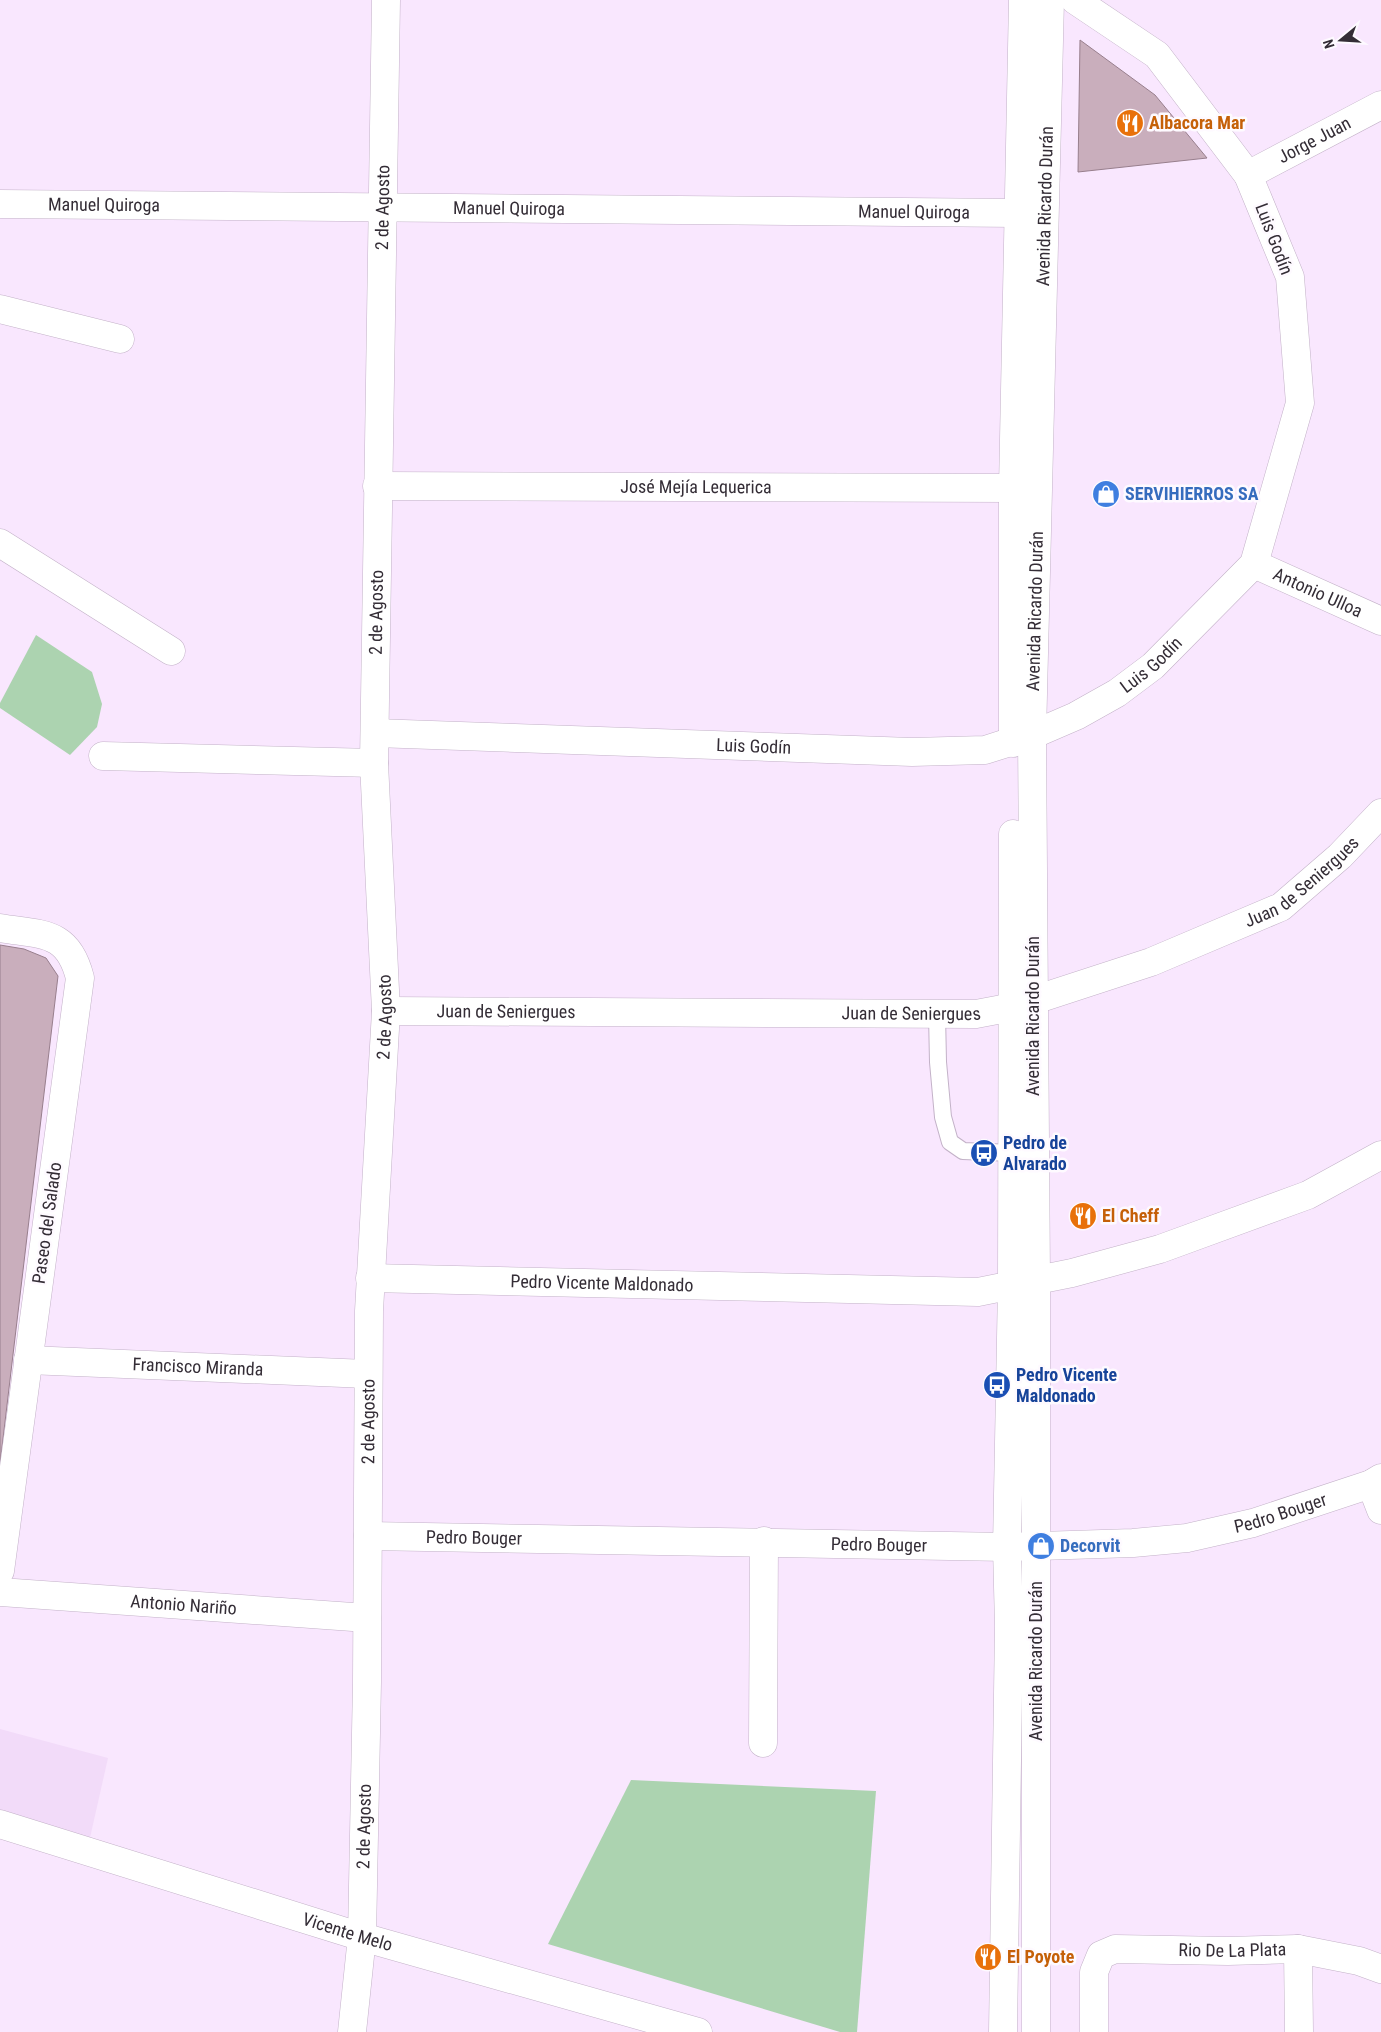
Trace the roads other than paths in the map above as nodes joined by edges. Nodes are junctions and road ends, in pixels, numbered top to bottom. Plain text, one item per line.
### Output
1 (386, 0) edge
2 (1023, 0) edge
3 (1050, 0) edge
4 (1075, 0) edge
5 (1381, 105) edge
6 (1248, 175) junction
7 (0, 204) edge
8 (381, 208) junction
9 (1018, 213) junction
10 (0, 309) edge
11 (120, 339) dead end
12 (377, 486) junction
13 (1013, 488) junction
14 (0, 544) edge
15 (1254, 564) junction
16 (1381, 621) edge
17 (171, 651) dead end
18 (374, 733) junction
19 (1022, 738) junction
20 (103, 756) dead end
21 (374, 763) junction
22 (1381, 813) edge
23 (0, 928) edge
24 (1023, 1003) junction
25 (386, 1011) junction
26 (937, 1014) junction
27 (1013, 1153) junction
28 (1381, 1155) edge
29 (370, 1278) junction
30 (1024, 1284) junction
31 (28, 1360) junction
32 (367, 1374) junction
33 (1376, 1481) edge
34 (1381, 1510) edge
35 (368, 1536) junction
36 (764, 1541) junction
37 (1036, 1546) junction
38 (1007, 1547) junction
39 (0, 1569) edge
40 (0, 1592) edge
41 (367, 1618) junction
42 (763, 1743) dead end
43 (0, 1824) edge
44 (362, 1937) junction
45 (1298, 1949) junction
46 (1381, 1969) edge
47 (352, 2032) edge
48 (698, 2032) edge
49 (1003, 2032) edge
50 (1036, 2032) edge
51 (1094, 2032) edge
52 (1299, 2032) edge

1 - 8 street, 2 de Agosto
2 - 9 street, Avenida Ricardo Durán
3 - 19 street, Avenida Ricardo Durán
4 - 6 street, Luis Godín
5 - 6 street, Jorge Juan
6 - 15 street, Luis Godín
7 - 8 street, Manuel Quiroga
8 - 9 street, Manuel Quiroga
8 - 12 street, 2 de Agosto
9 - 13 street, Avenida Ricardo Durán
10 - 11 street
12 - 13 street, José Mejía Lequerica
12 - 18 street, 2 de Agosto
13 - 19 street, Avenida Ricardo Durán
14 - 17 street
15 - 16 street, Antonio Ulloa
15 - 19 street, Luis Godín
18 - 19 street, Luis Godín
18 - 21 street, 2 de Agosto
19 - 24 street, Avenida Ricardo Durán
20 - 21 street
21 - 25 street, 2 de Agosto
22 - 24 street, Juan de Seniergues
23 - 31 street, Paseo del Salado
24 - 26 street, Juan de Seniergues
24 - 27 street, Avenida Ricardo Durán
24 - 30 street, Avenida Ricardo Durán
25 - 26 street, Juan de Seniergues
25 - 29 street, 2 de Agosto
26 - 27 lane
27 - 30 street, Avenida Ricardo Durán
28 - 30 street, Pedro Vicente Maldonado
29 - 30 street, Pedro Vicente Maldonado
29 - 32 street, 2 de Agosto
30 - 37 street, Avenida Ricardo Durán
30 - 38 street, Avenida Ricardo Durán
31 - 32 street, Francisco Miranda
31 - 39 street, Paseo del Salado
32 - 35 street, 2 de Agosto
33 - 34 street
33 - 37 street, Pedro Bouger
35 - 36 street, Pedro Bouger
35 - 41 street, 2 de Agosto
36 - 38 street, Pedro Bouger
36 - 42 street
37 - 38 street, Pedro Bouger
37 - 50 street, Avenida Ricardo Durán
38 - 49 street, Avenida Ricardo Durán
40 - 41 street, Antonio Nariño
41 - 44 street, 2 de Agosto
43 - 44 street, Vicente Melo
44 - 47 street, 2 de Agosto
44 - 48 street, Vicente Melo
45 - 46 street, Rio De La Plata
45 - 51 street, Rio De La Plata
45 - 52 street

